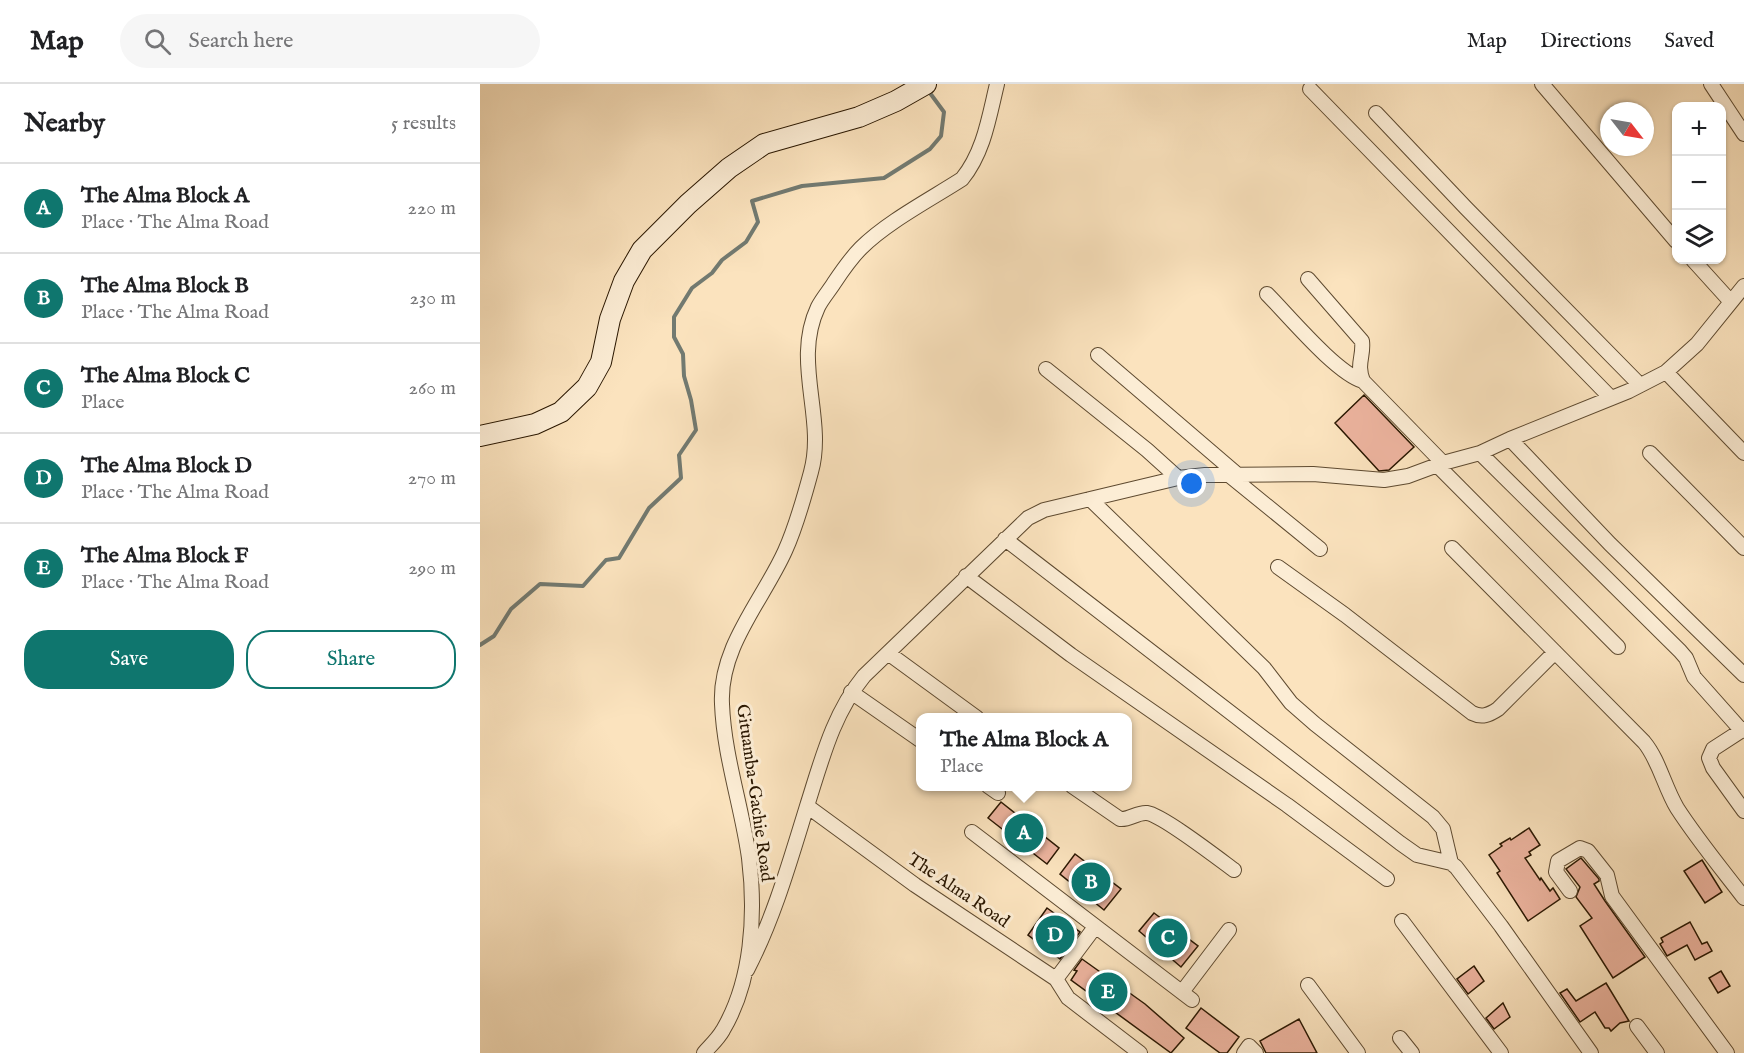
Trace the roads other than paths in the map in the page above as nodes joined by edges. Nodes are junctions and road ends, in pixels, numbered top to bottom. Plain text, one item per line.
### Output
1 (997, 84) edge
2 (1542, 84) edge
3 (1711, 84) edge
4 (921, 87) edge
5 (1310, 89) dead end
6 (1376, 113) dead end
7 (1744, 134) edge
8 (1672, 235) edge
9 (1697, 264) edge
10 (1308, 279) dead end
11 (1744, 286) edge
12 (1268, 294) dead end
13 (1731, 302) junction
14 (1098, 355) dead end
15 (1046, 369) dead end
16 (1666, 372) junction
17 (1363, 381) junction
18 (1640, 385) junction
19 (1611, 398) junction
20 (480, 436) edge
21 (1510, 438) junction
22 (1480, 453) junction
23 (1650, 453) dead end
24 (1744, 453) edge
25 (1440, 464) junction
26 (1234, 475) junction
27 (1178, 478) junction
28 (1090, 499) junction
29 (1005, 539) junction
30 (1452, 548) dead end
31 (1744, 548) edge
32 (1320, 549) dead end
33 (1278, 567) dead end
34 (966, 576) junction
35 (1618, 647) dead end
36 (1555, 652) junction
37 (888, 653) junction
38 (1744, 675) edge
39 (851, 692) junction
40 (971, 713) edge
41 (1743, 730) edge
42 (916, 737) edge
43 (1079, 791) edge
44 (807, 806) junction
45 (1744, 811) edge
46 (972, 831) dead end
47 (1451, 863) junction
48 (1234, 870) dead end
49 (1387, 879) dead end
50 (1570, 891) dead end
51 (1744, 898) edge
52 (1402, 921) dead end
53 (1095, 927) junction
54 (1228, 930) dead end
55 (747, 970) junction
56 (1056, 979) junction
57 (1308, 985) dead end
58 (1637, 1026) dead end
59 (1400, 1038) dead end
60 (704, 1053) edge
61 (1140, 1053) edge
62 (1244, 1053) edge
63 (1256, 1053) edge
64 (1358, 1053) edge
65 (1412, 1053) edge
66 (1501, 1053) edge
67 (1591, 1053) edge
68 (1657, 1053) edge
69 (1727, 1053) edge

1 - 55 street, Gituamba-Gachie Road
2 - 8 street
3 - 7 street
4 - 20 main road
5 - 19 street
6 - 18 street
9 - 13 street
10 - 17 street
11 - 13 street
12 - 17 street
13 - 16 street
14 - 26 street
15 - 27 street
16 - 18 street
16 - 24 street
17 - 25 street
18 - 19 street
19 - 21 street
21 - 22 street
21 - 38 street
22 - 25 street
22 - 41 street
23 - 31 street
25 - 26 street
25 - 35 street
26 - 27 street
26 - 32 street
27 - 28 street
28 - 29 street
28 - 47 street
29 - 34 street
29 - 47 street
30 - 36 street
33 - 36 street
34 - 37 street
34 - 49 street
36 - 51 street
37 - 39 street
37 - 40 street
39 - 42 street
39 - 44 street
41 - 45 street
43 - 48 street
44 - 55 street
44 - 56 street, The Alma Road
46 - 53 street
47 - 67 street
50 - 69 street
52 - 66 street
53 - 54 street
53 - 56 street
55 - 60 street, Gituamba-Gachie Road
56 - 61 street, The Alma Road
57 - 64 street
58 - 68 street
59 - 65 street
62 - 63 street

